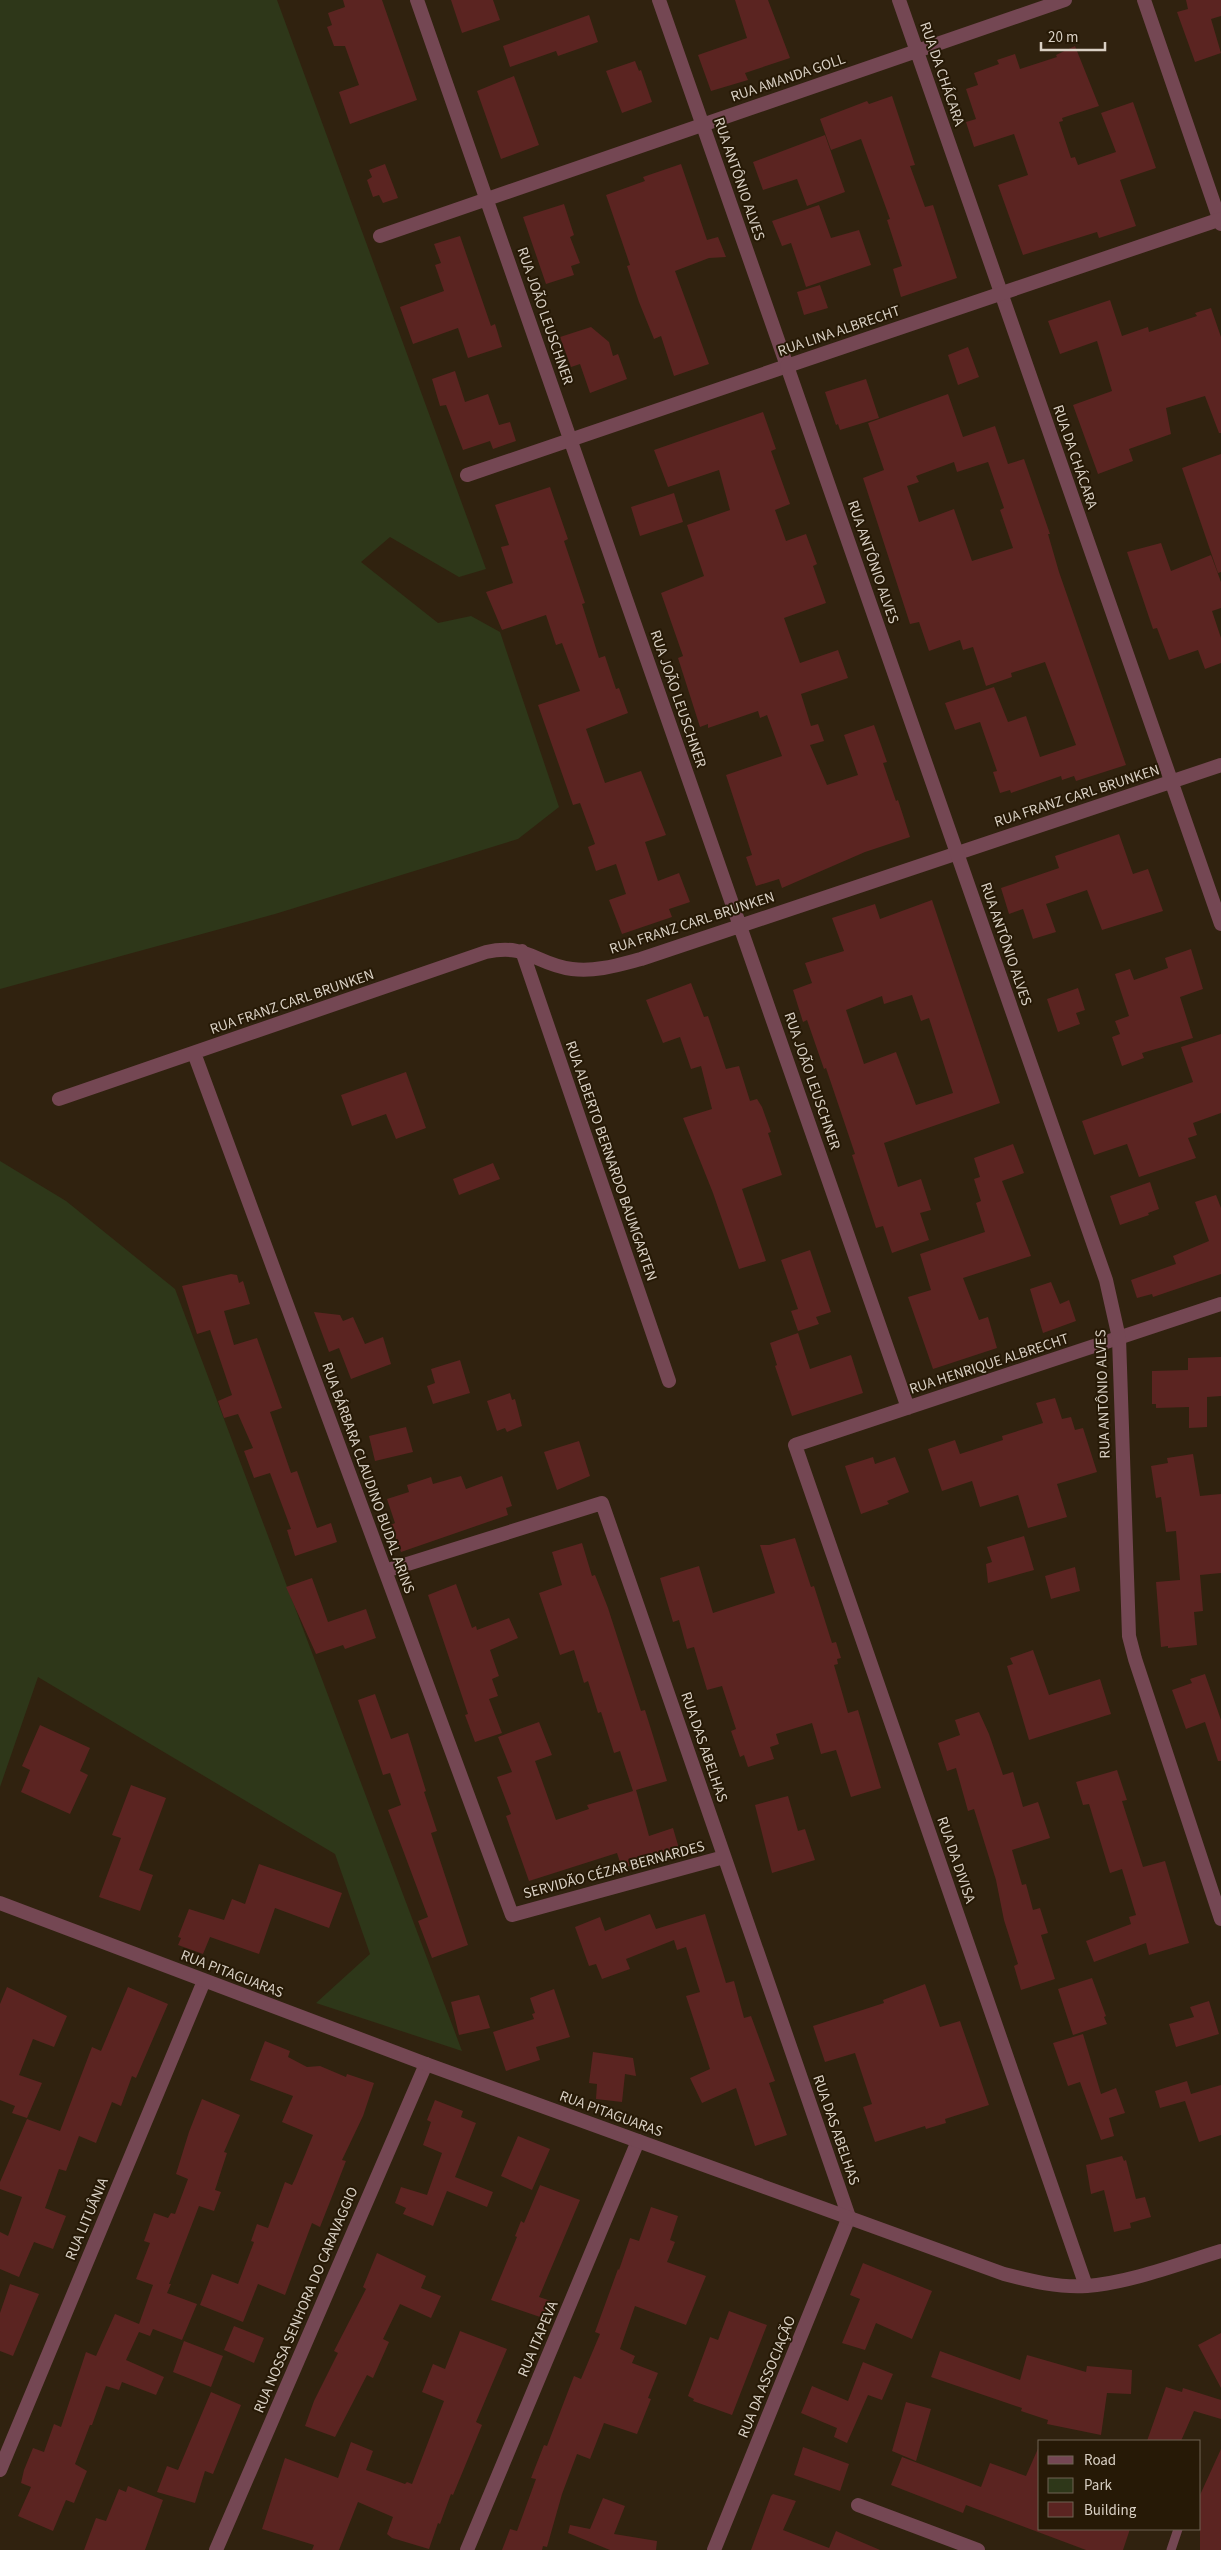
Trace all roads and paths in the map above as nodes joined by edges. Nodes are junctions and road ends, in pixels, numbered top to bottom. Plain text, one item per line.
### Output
1 (417, 0) edge
2 (659, 0) edge
3 (899, 0) edge
4 (1065, 0) edge
5 (1144, 0) edge
6 (917, 51) junction
7 (703, 125) junction
8 (486, 199) junction
9 (1220, 221) edge
10 (380, 236) dead end
11 (1001, 294) junction
12 (787, 366) junction
13 (570, 440) junction
14 (467, 474) dead end
15 (1221, 765) edge
16 (1171, 781) junction
17 (957, 853) junction
18 (1221, 924) edge
19 (740, 926) junction
20 (522, 951) junction
21 (194, 1053) junction
22 (59, 1100) dead end
23 (1221, 1304) edge
24 (1119, 1338) junction
25 (670, 1381) dead end
26 (908, 1408) junction
27 (795, 1445) joint
28 (385, 1571) junction
29 (724, 1857) junction
30 (0, 1903) edge
31 (512, 1915) joint
32 (1221, 1919) edge
33 (204, 1981) junction
34 (426, 2064) junction
35 (638, 2141) junction
36 (849, 2217) junction
37 (1221, 2250) edge
38 (1086, 2286) junction
39 (0, 2470) edge
40 (858, 2505) dead end
41 (1178, 2530) edge
42 (216, 2550) edge
43 (467, 2550) edge
44 (714, 2550) edge
45 (978, 2550) edge
46 (1171, 2550) edge

1 - 8 street, RUA JOÃO LEUSCHNER
2 - 7 street, RUA ANTÔNIO ALVES
3 - 6 street, RUA DA CHÁCARA
4 - 6 street, RUA AMANDA GOLL
5 - 9 street
6 - 7 street, RUA AMANDA GOLL
6 - 11 street, RUA DA CHÁCARA
7 - 8 street, RUA AMANDA GOLL
7 - 12 street, RUA ANTÔNIO ALVES
8 - 10 street, RUA AMANDA GOLL
8 - 13 street, RUA JOÃO LEUSCHNER
9 - 11 street, RUA LINA ALBRECHT
11 - 12 street, RUA LINA ALBRECHT
11 - 16 street, RUA DA CHÁCARA
12 - 13 street, RUA LINA ALBRECHT
12 - 17 street, RUA ANTÔNIO ALVES
13 - 14 street, RUA LINA ALBRECHT
13 - 19 street, RUA JOÃO LEUSCHNER
15 - 16 street, RUA FRANZ CARL BRUNKEN
16 - 17 street, RUA FRANZ CARL BRUNKEN
16 - 18 street, RUA DA CHÁCARA
17 - 19 street, RUA FRANZ CARL BRUNKEN
17 - 24 street, RUA ANTÔNIO ALVES
19 - 20 street, RUA FRANZ CARL BRUNKEN
19 - 26 street, RUA JOÃO LEUSCHNER
20 - 21 street, RUA FRANZ CARL BRUNKEN
20 - 25 street, RUA ALBERTO BERNARDO BAUMGARTEN
21 - 22 street, RUA FRANZ CARL BRUNKEN
21 - 28 street, RUA BÁRBARA CLAUDINO BUDAL ARINS
23 - 24 street, RUA HENRIQUE ALBRECHT
24 - 26 street, RUA HENRIQUE ALBRECHT
24 - 32 street, RUA ANTÔNIO ALVES
26 - 27 street, RUA HENRIQUE ALBRECHT
27 - 38 street, RUA DA DIVISA
28 - 29 street, RUA DAS ABELHAS
28 - 31 street, RUA BÁRBARA CLAUDINO BUDAL ARINS
29 - 31 street, SERVIDÃO CÉZAR BERNARDES
29 - 36 street, RUA DAS ABELHAS
30 - 33 street, RUA PITAGUARAS
33 - 34 street, RUA PITAGUARAS
33 - 39 street, RUA LITUÂNIA
34 - 35 street, RUA PITAGUARAS
34 - 42 street, RUA NOSSA SENHORA DO CARAVAGGIO
35 - 36 street, RUA PITAGUARAS
35 - 43 street, RUA ITAPEVA
36 - 38 street, RUA PITAGUARAS
36 - 44 street, RUA DA ASSOCIAÇÃO
37 - 38 street, RUA PITAGUARAS
40 - 45 street
41 - 46 lane

